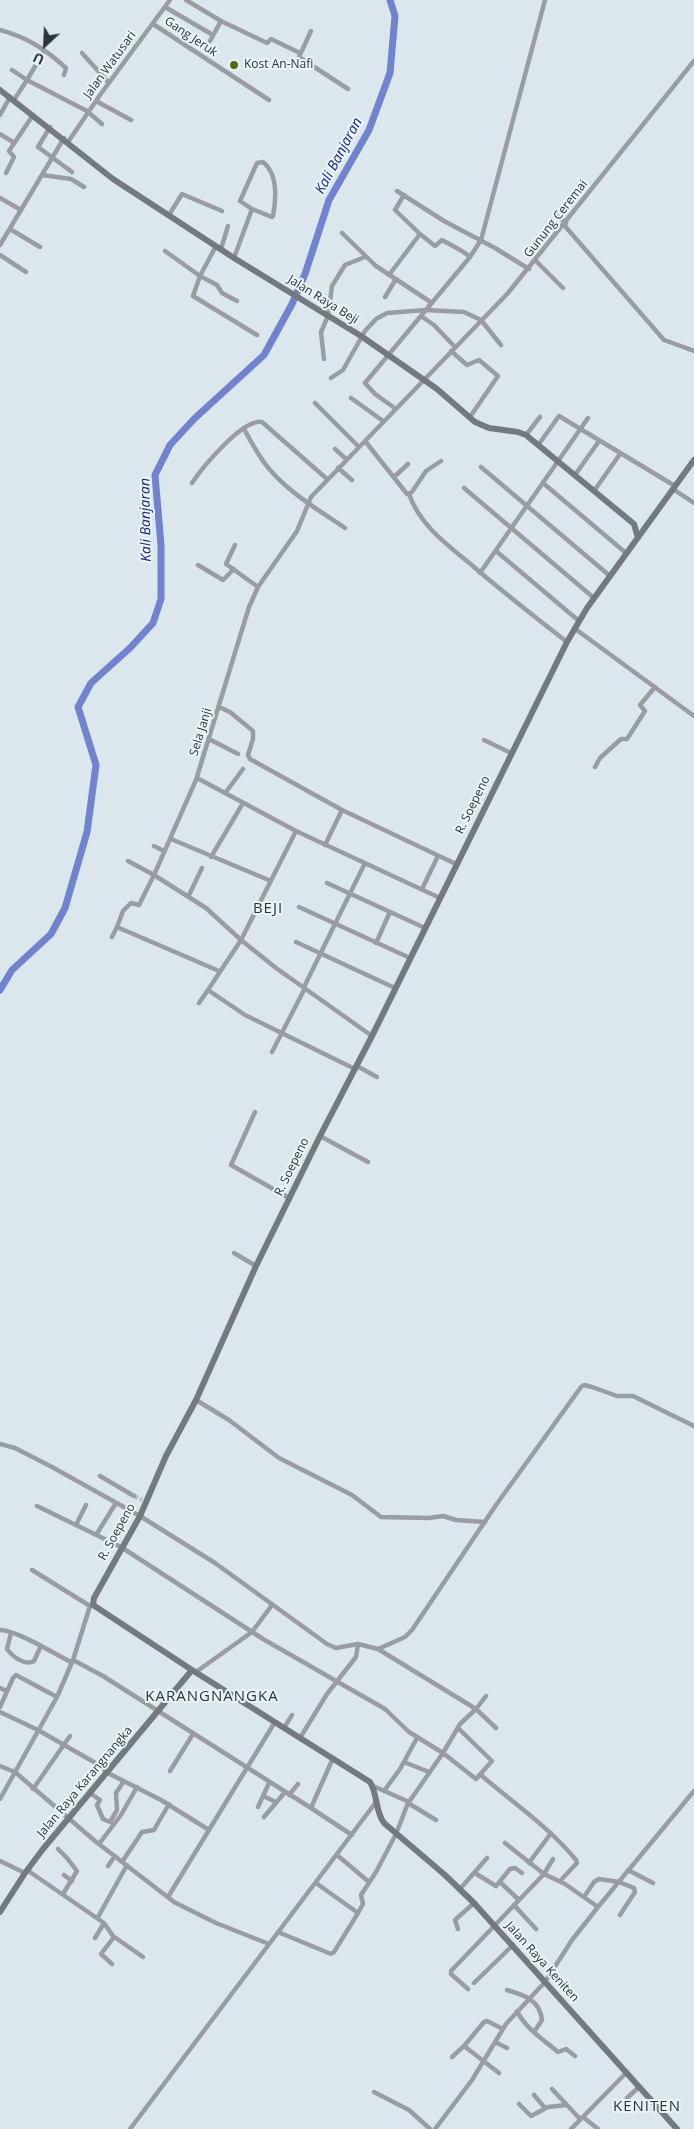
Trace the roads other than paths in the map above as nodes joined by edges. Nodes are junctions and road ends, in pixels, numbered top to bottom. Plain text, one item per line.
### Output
1 (170, 0) edge
2 (186, 0) edge
3 (546, 0) edge
4 (165, 7) junction
5 (221, 21) junction
6 (153, 24) junction
7 (0, 30) edge
8 (311, 31) dead end
9 (213, 34) junction
10 (210, 41) dead end
11 (44, 51) junction
12 (82, 53) dead end
13 (300, 53) junction
14 (694, 61) edge
15 (12, 70) dead end
16 (64, 75) dead end
17 (27, 80) junction
18 (108, 83) junction
19 (348, 89) dead end
20 (0, 90) edge
21 (12, 99) junction
22 (269, 100) dead end
23 (96, 101) junction
24 (88, 113) junction
25 (0, 115) edge
26 (33, 115) junction
27 (131, 120) dead end
28 (102, 124) dead end
29 (50, 128) junction
30 (0, 134) edge
31 (66, 140) junction
32 (14, 142) junction
33 (53, 157) junction
34 (72, 172) dead end
35 (6, 173) dead end
36 (42, 175) junction
37 (84, 187) dead end
38 (397, 191) dead end
39 (404, 195) junction
40 (0, 198) edge
41 (252, 209) junction
42 (21, 210) junction
43 (222, 211) dead end
44 (169, 215) junction
45 (557, 216) dead end
46 (565, 224) junction
47 (228, 226) dead end
48 (10, 229) junction
49 (342, 234) dead end
50 (420, 234) junction
51 (2, 236) edge
52 (481, 240) junction
53 (0, 245) edge
54 (40, 247) dead end
55 (219, 247) junction
56 (165, 251) dead end
57 (0, 255) edge
58 (365, 257) junction
59 (470, 257) junction
60 (234, 258) junction
61 (536, 261) junction
62 (529, 269) junction
63 (26, 272) dead end
64 (389, 275) junction
65 (200, 276) junction
66 (396, 279) junction
67 (563, 288) dead end
68 (385, 297) dead end
69 (236, 301) dead end
70 (432, 303) junction
71 (424, 312) junction
72 (328, 316) junction
73 (481, 320) junction
74 (257, 335) dead end
75 (361, 336) junction
76 (501, 345) dead end
77 (455, 347) junction
78 (451, 351) junction
79 (694, 351) edge
80 (388, 355) junction
81 (324, 358) dead end
82 (331, 378) dead end
83 (423, 379) junction
84 (352, 398) dead end
85 (315, 403) dead end
86 (396, 409) junction
87 (470, 417) junction
88 (540, 417) dead end
89 (588, 418) dead end
90 (383, 421) junction
91 (244, 429) junction
92 (580, 429) junction
93 (526, 434) junction
94 (365, 441) junction
95 (598, 441) junction
96 (539, 444) junction
97 (359, 447) junction
98 (335, 449) dead end
99 (620, 454) junction
100 (346, 460) junction
101 (558, 460) junction
102 (694, 460) edge
103 (441, 461) dead end
104 (408, 464) dead end
105 (481, 467) dead end
106 (338, 468) junction
107 (575, 475) junction
108 (394, 477) junction
109 (327, 479) junction
110 (352, 480) dead end
111 (192, 483) dead end
112 (543, 483) junction
113 (674, 487) junction
114 (464, 488) dead end
115 (594, 491) junction
116 (409, 494) junction
117 (308, 502) junction
118 (694, 503) edge
119 (527, 506) junction
120 (649, 522) junction
121 (634, 524) junction
122 (345, 528) dead end
123 (511, 529) junction
124 (638, 538) junction
125 (235, 545) dead end
126 (496, 551) junction
127 (626, 553) junction
128 (198, 565) dead end
129 (234, 568) junction
130 (480, 573) junction
131 (610, 576) junction
132 (258, 588) junction
133 (594, 598) junction
134 (579, 620) junction
135 (574, 628) junction
136 (567, 642) junction
137 (655, 687) junction
138 (219, 707) junction
139 (694, 716) edge
140 (209, 739) junction
141 (484, 740) dead end
142 (511, 753) junction
143 (238, 754) dead end
144 (595, 768) dead end
145 (243, 769) dead end
146 (197, 778) junction
147 (226, 792) junction
148 (244, 803) junction
149 (342, 810) junction
150 (296, 831) junction
151 (171, 839) junction
152 (325, 845) junction
153 (154, 846) dead end
154 (164, 851) junction
155 (211, 856) junction
156 (438, 856) junction
157 (128, 861) dead end
158 (365, 863) junction
159 (456, 864) junction
160 (202, 868) dead end
161 (154, 875) junction
162 (271, 881) junction
163 (327, 883) dead end
164 (422, 889) junction
165 (350, 893) junction
166 (189, 895) junction
167 (440, 898) junction
168 (299, 907) dead end
169 (390, 912) junction
170 (336, 923) junction
171 (116, 927) junction
172 (425, 928) junction
173 (112, 937) dead end
174 (241, 940) junction
175 (296, 942) dead end
176 (376, 942) junction
177 (320, 953) junction
178 (410, 958) junction
179 (219, 972) junction
180 (304, 988) junction
181 (395, 988) junction
182 (208, 990) junction
183 (199, 1003) dead end
184 (282, 1032) junction
185 (372, 1036) junction
186 (272, 1052) dead end
187 (356, 1067) junction
188 (377, 1077) dead end
189 (255, 1112) dead end
190 (320, 1136) junction
191 (368, 1162) dead end
192 (289, 1198) junction
193 (234, 1253) dead end
194 (256, 1266) junction
195 (196, 1400) junction
196 (694, 1426) edge
197 (0, 1444) edge
198 (100, 1476) dead end
199 (134, 1496) tunnel mouth
200 (116, 1503) junction
201 (86, 1505) dead end
202 (37, 1506) dead end
203 (140, 1516) junction
204 (485, 1522) junction
205 (76, 1525) junction
206 (96, 1535) junction
207 (122, 1547) junction
208 (32, 1570) dead end
209 (91, 1605) junction
210 (272, 1605) junction
211 (0, 1630) edge
212 (252, 1632) junction
213 (11, 1633) junction
214 (358, 1644) junction
215 (41, 1646) junction
216 (378, 1649) junction
217 (72, 1661) junction
218 (194, 1671) junction
219 (336, 1682) junction
220 (0, 1688) edge
221 (7, 1691) junction
222 (486, 1696) dead end
223 (57, 1697) junction
224 (0, 1707) edge
225 (476, 1709) junction
226 (0, 1712) edge
227 (159, 1712) junction
228 (292, 1715) dead end
229 (275, 1722) junction
230 (284, 1728) junction
231 (458, 1728) junction
232 (496, 1728) dead end
233 (38, 1730) junction
234 (194, 1734) junction
235 (70, 1736) dead end
236 (300, 1738) junction
237 (417, 1738) junction
238 (64, 1745) junction
239 (443, 1753) junction
240 (334, 1758) junction
241 (404, 1762) junction
242 (0, 1766) edge
243 (246, 1768) junction
244 (170, 1771) dead end
245 (14, 1772) junction
246 (429, 1772) junction
247 (108, 1773) junction
248 (481, 1775) junction
249 (124, 1781) junction
250 (269, 1783) junction
251 (298, 1784) dead end
252 (372, 1786) junction
253 (137, 1787) junction
254 (33, 1789) junction
255 (384, 1791) junction
256 (694, 1791) edge
257 (90, 1793) junction
258 (287, 1793) junction
259 (263, 1796) junction
260 (0, 1798) edge
261 (276, 1802) junction
262 (376, 1802) junction
263 (408, 1803) junction
264 (168, 1804) junction
265 (258, 1808) dead end
266 (311, 1808) junction
267 (370, 1812) junction
268 (69, 1817) junction
269 (264, 1817) dead end
270 (381, 1819) junction
271 (436, 1820) dead end
272 (209, 1830) junction
273 (551, 1832) junction
274 (396, 1834) junction
275 (352, 1835) junction
276 (505, 1843) dead end
277 (99, 1844) junction
278 (58, 1850) dead end
279 (337, 1855) junction
280 (115, 1856) junction
281 (487, 1858) dead end
282 (553, 1858) dead end
283 (0, 1861) edge
284 (122, 1862) junction
285 (530, 1863) junction
286 (127, 1865) junction
287 (108, 1866) dead end
288 (628, 1870) junction
289 (26, 1872) junction
290 (475, 1873) junction
291 (522, 1873) dead end
292 (544, 1874) junction
293 (64, 1875) dead end
294 (72, 1880) junction
295 (560, 1881) junction
296 (369, 1882) junction
297 (500, 1882) junction
298 (618, 1882) junction
299 (316, 1883) junction
300 (653, 1883) dead end
301 (460, 1889) junction
302 (63, 1894) junction
303 (584, 1897) junction
304 (168, 1898) junction
305 (519, 1900) junction
306 (474, 1903) junction
307 (514, 1905) junction
308 (598, 1907) junction
309 (0, 1912) edge
310 (358, 1913) junction
311 (620, 1916) dead end
312 (98, 1917) junction
313 (104, 1923) junction
314 (494, 1924) junction
315 (458, 1929) dead end
316 (536, 1929) dead end
317 (278, 1932) junction
318 (114, 1937) junction
319 (95, 1938) dead end
320 (269, 1944) junction
321 (513, 1946) junction
322 (143, 1957) dead end
323 (112, 1964) dead end
324 (474, 1982) dead end
325 (545, 1982) junction
326 (468, 1989) dead end
327 (507, 1990) dead end
328 (530, 1998) junction
329 (518, 2011) junction
330 (503, 2029) junction
331 (534, 2032) junction
332 (496, 2042) junction
333 (464, 2046) junction
334 (507, 2048) dead end
335 (575, 2056) dead end
336 (452, 2057) dead end
337 (483, 2062) junction
338 (499, 2073) dead end
339 (626, 2073) junction
340 (639, 2087) junction
341 (552, 2089) dead end
342 (374, 2092) dead end
343 (534, 2095) dead end
344 (627, 2098) dead end
345 (650, 2100) junction
346 (519, 2104) dead end
347 (566, 2105) junction
348 (545, 2108) junction
349 (641, 2108) dead end
350 (581, 2118) junction
351 (130, 2129) edge
352 (430, 2129) edge
353 (435, 2129) edge
354 (571, 2129) edge
355 (598, 2129) edge
356 (677, 2129) edge

1 - 4 street, Jalan Watusari
2 - 5 street
3 - 52 street
4 - 6 street, Jalan Watusari
4 - 9 street
5 - 9 street
5 - 13 street
6 - 18 street, Jalan Watusari
6 - 22 street, Gang Jeruk
7 - 11 street
8 - 13 street
9 - 10 street
11 - 16 street
11 - 17 street
12 - 18 street
13 - 19 street
14 - 46 street, Gunung Ceremai
15 - 17 street
17 - 21 street
17 - 24 street
18 - 23 street, Jalan Watusari
20 - 21 street, Jalan Raya Beji
21 - 25 street
21 - 26 street, Jalan Raya Beji
23 - 24 street, Jalan Watusari
23 - 27 street
24 - 28 street
24 - 31 street, Jalan Watusari
26 - 29 street, Jalan Raya Beji
26 - 32 street
29 - 31 street, Jalan Raya Beji
29 - 33 street
30 - 32 street
31 - 33 street, Jalan Watusari
31 - 44 street, Jalan Raya Beji
32 - 35 street
33 - 34 street
33 - 36 street, Jalan Watusari
36 - 37 street
36 - 42 street, Jalan Watusari
38 - 39 street
39 - 50 street
39 - 52 street
40 - 42 street
41 - 41 street
41 - 60 street
42 - 48 street, Jalan Watusari
43 - 44 street
44 - 55 street, Jalan Raya Beji
45 - 46 street
46 - 61 street, Gunung Ceremai
46 - 79 street
47 - 55 street
48 - 51 street, Jalan Watusari
48 - 54 street
49 - 58 street
50 - 59 street
50 - 64 street
51 - 53 street, Jalan Watusari
52 - 59 street
52 - 62 street
55 - 60 street, Jalan Raya Beji
55 - 65 street
56 - 65 street
57 - 63 street
58 - 64 street
58 - 72 street
59 - 70 street
60 - 72 street, Jalan Raya Beji
61 - 62 street, Gunung Ceremai
61 - 67 street
62 - 73 street, Gunung Ceremai
64 - 66 street
65 - 69 street
65 - 74 street
66 - 68 street
66 - 70 street
70 - 71 street
71 - 73 street
71 - 75 street
71 - 77 street
71 - 80 street
72 - 75 street, Jalan Raya Beji
72 - 81 street
73 - 76 street
73 - 77 street, Gunung Ceremai
75 - 80 street, Jalan Raya Beji
75 - 82 street
77 - 78 street, Gunung Ceremai
78 - 83 street, Gunung Ceremai
78 - 87 street
80 - 83 street, Jalan Raya Beji
80 - 86 street
83 - 86 street, Sela Janji
83 - 87 street, Jalan Raya Beji
84 - 90 street
85 - 97 street
86 - 90 street, Sela Janji
87 - 93 street, Jalan Raya Beji
88 - 93 street
89 - 92 street
90 - 94 street, Sela Janji
91 - 109 street
91 - 111 street
91 - 117 street
92 - 95 street
92 - 96 street
92 - 101 street
93 - 96 street, Jalan Raya Beji
94 - 97 street, Sela Janji
94 - 108 street
95 - 99 street
95 - 107 street
96 - 101 street, Jalan Raya Beji
97 - 100 street, Sela Janji
98 - 100 street
99 - 113 street
99 - 115 street
100 - 106 street, Sela Janji
101 - 107 street, Jalan Raya Beji
101 - 112 street
102 - 113 street, R. Soepeno
103 - 116 street
104 - 108 street
105 - 119 street
106 - 109 street, Sela Janji
106 - 110 street
107 - 115 street, Jalan Raya Beji
108 - 116 street
109 - 117 street, Sela Janji
112 - 119 street
112 - 127 street
113 - 118 street
113 - 120 street, R. Soepeno
114 - 123 street
115 - 121 street, Jalan Raya Beji
116 - 130 street
117 - 122 street
117 - 132 street, Sela Janji
119 - 123 street
119 - 131 street
120 - 121 street
120 - 124 street, R. Soepeno
121 - 124 street
123 - 126 street
123 - 133 street
124 - 127 street, R. Soepeno
125 - 129 street
126 - 130 street
126 - 134 street
127 - 131 street, R. Soepeno
128 - 129 street
129 - 132 street
130 - 136 street
131 - 133 street, R. Soepeno
132 - 138 street, Sela Janji
133 - 134 street, R. Soepeno
134 - 135 street, R. Soepeno
135 - 136 street, R. Soepeno
135 - 137 street
136 - 142 street, R. Soepeno
137 - 139 street
137 - 144 street
138 - 140 street, Sela Janji
138 - 149 street
140 - 143 street
140 - 146 street, Sela Janji
141 - 142 street
142 - 159 street, R. Soepeno
145 - 147 street
146 - 147 street
146 - 151 street, Sela Janji
147 - 148 street
148 - 150 street
148 - 155 street
149 - 152 street
149 - 156 street
150 - 152 street
150 - 162 street
151 - 154 street, Sela Janji
151 - 155 street
152 - 158 street
153 - 154 street
154 - 161 street, Sela Janji
155 - 162 street
156 - 159 street
156 - 164 street
157 - 161 street
158 - 164 street
158 - 165 street
159 - 167 street, R. Soepeno
160 - 166 street
161 - 166 street
161 - 171 street, Sela Janji
162 - 174 street
163 - 165 street
164 - 167 street
165 - 169 street
165 - 170 street
166 - 174 street
167 - 172 street, R. Soepeno
168 - 170 street
169 - 172 street
169 - 176 street
170 - 176 street
170 - 177 street
171 - 173 street
171 - 179 street
172 - 178 street, R. Soepeno
174 - 179 street
174 - 180 street
175 - 177 street
176 - 178 street
177 - 180 street
177 - 181 street
178 - 181 street, R. Soepeno
179 - 182 street
180 - 184 street
180 - 185 street
181 - 185 street, R. Soepeno
182 - 183 street
182 - 184 street
184 - 186 street
184 - 187 street
185 - 187 street, R. Soepeno
187 - 188 street
187 - 190 street, R. Soepeno
189 - 192 street
190 - 191 street
190 - 192 street, R. Soepeno
192 - 194 street, R. Soepeno
193 - 194 street
194 - 195 street, R. Soepeno
195 - 203 street, R. Soepeno
195 - 204 street
196 - 204 street
197 - 200 street
198 - 199 street
200 - 203 street
200 - 206 street
201 - 205 street
202 - 205 street
203 - 207 street, R. Soepeno
203 - 210 street
204 - 216 street
205 - 206 street
206 - 207 street
207 - 209 street, R. Soepeno
207 - 212 street
208 - 209 street
209 - 217 street
209 - 218 street
210 - 212 street
210 - 214 street
211 - 213 street
212 - 218 street
212 - 219 street
213 - 215 street
213 - 215 street
214 - 216 street
214 - 219 street
215 - 217 street
216 - 225 street
217 - 223 street
217 - 227 street
218 - 227 street, Jalan Raya Karangnangka
218 - 229 street
219 - 236 street
219 - 237 street
220 - 221 street
221 - 223 street
221 - 224 street
222 - 225 street
223 - 233 street
225 - 231 street
225 - 232 street
226 - 233 street
227 - 234 street
227 - 247 street, Jalan Raya Karangnangka
228 - 230 street
229 - 230 street
229 - 243 street
230 - 236 street
231 - 239 street
231 - 248 street
233 - 238 street
233 - 245 street
234 - 243 street
234 - 244 street
235 - 238 street
236 - 240 street
237 - 239 street
237 - 241 street
238 - 247 street
238 - 254 street
239 - 246 street
239 - 248 street
240 - 252 street
240 - 266 street
241 - 246 street
241 - 255 street
242 - 245 street
243 - 250 street
243 - 272 street
245 - 254 street
245 - 260 street
246 - 263 street
247 - 249 street
247 - 257 street, Jalan Raya Karangnangka
248 - 273 street
249 - 253 street
249 - 257 street
250 - 258 street
250 - 259 street
251 - 258 street
252 - 255 street
252 - 262 street
253 - 264 street
253 - 277 street
254 - 268 street
255 - 263 street
256 - 288 street
257 - 268 street, Jalan Raya Karangnangka
258 - 261 street
258 - 266 street
259 - 261 street
259 - 265 street
261 - 269 street
262 - 267 street
262 - 270 street
263 - 271 street
263 - 274 street
264 - 272 street
264 - 284 street
266 - 275 street
267 - 270 street
267 - 275 street
268 - 277 street
268 - 289 street, Jalan Raya Karangnangka
270 - 274 street, Jalan Raya Keniten
272 - 304 street
273 - 285 street
273 - 295 street
274 - 296 street
274 - 301 street, Jalan Raya Keniten
275 - 279 street
276 - 285 street
277 - 280 street
278 - 294 street
279 - 296 street
279 - 299 street
280 - 284 street
280 - 287 street
281 - 290 street
282 - 292 street
283 - 289 street
284 - 286 street
285 - 292 street
286 - 304 street
286 - 312 street
288 - 298 street
288 - 300 street
289 - 302 street
289 - 309 street, Jalan Raya Karangnangka
290 - 297 street
290 - 301 street
291 - 297 street
292 - 295 street
292 - 305 street
293 - 294 street
294 - 302 street
295 - 303 street
296 - 310 street
297 - 305 street
298 - 303 street
298 - 308 street
298 - 311 street
299 - 310 street
299 - 317 street
301 - 306 street, Jalan Raya Keniten
302 - 312 street
303 - 308 street
304 - 320 street
305 - 307 street
306 - 314 street, Jalan Raya Keniten
306 - 315 street
307 - 314 street
307 - 316 street
308 - 325 street
310 - 317 street
312 - 313 street
313 - 318 street
313 - 319 street
314 - 321 street, Jalan Raya Keniten
314 - 326 street
317 - 320 street
318 - 322 street
318 - 323 street
320 - 351 street
321 - 324 street
321 - 325 street, Jalan Raya Keniten
325 - 328 street
325 - 339 street, Jalan Raya Keniten
327 - 328 street
328 - 329 street
328 - 331 street
329 - 330 street
329 - 331 street
330 - 332 street
330 - 333 street
331 - 335 street
332 - 334 street
332 - 337 street
333 - 336 street
333 - 337 street
337 - 338 street
337 - 353 street
339 - 340 street, Jalan Raya Keniten
339 - 350 street
340 - 344 street
340 - 345 street, Jalan Raya Keniten
341 - 347 street
342 - 352 street
343 - 348 street
345 - 349 street
345 - 356 street, Jalan Raya Keniten
346 - 348 street
347 - 348 street
347 - 350 street
350 - 354 street
350 - 355 street

